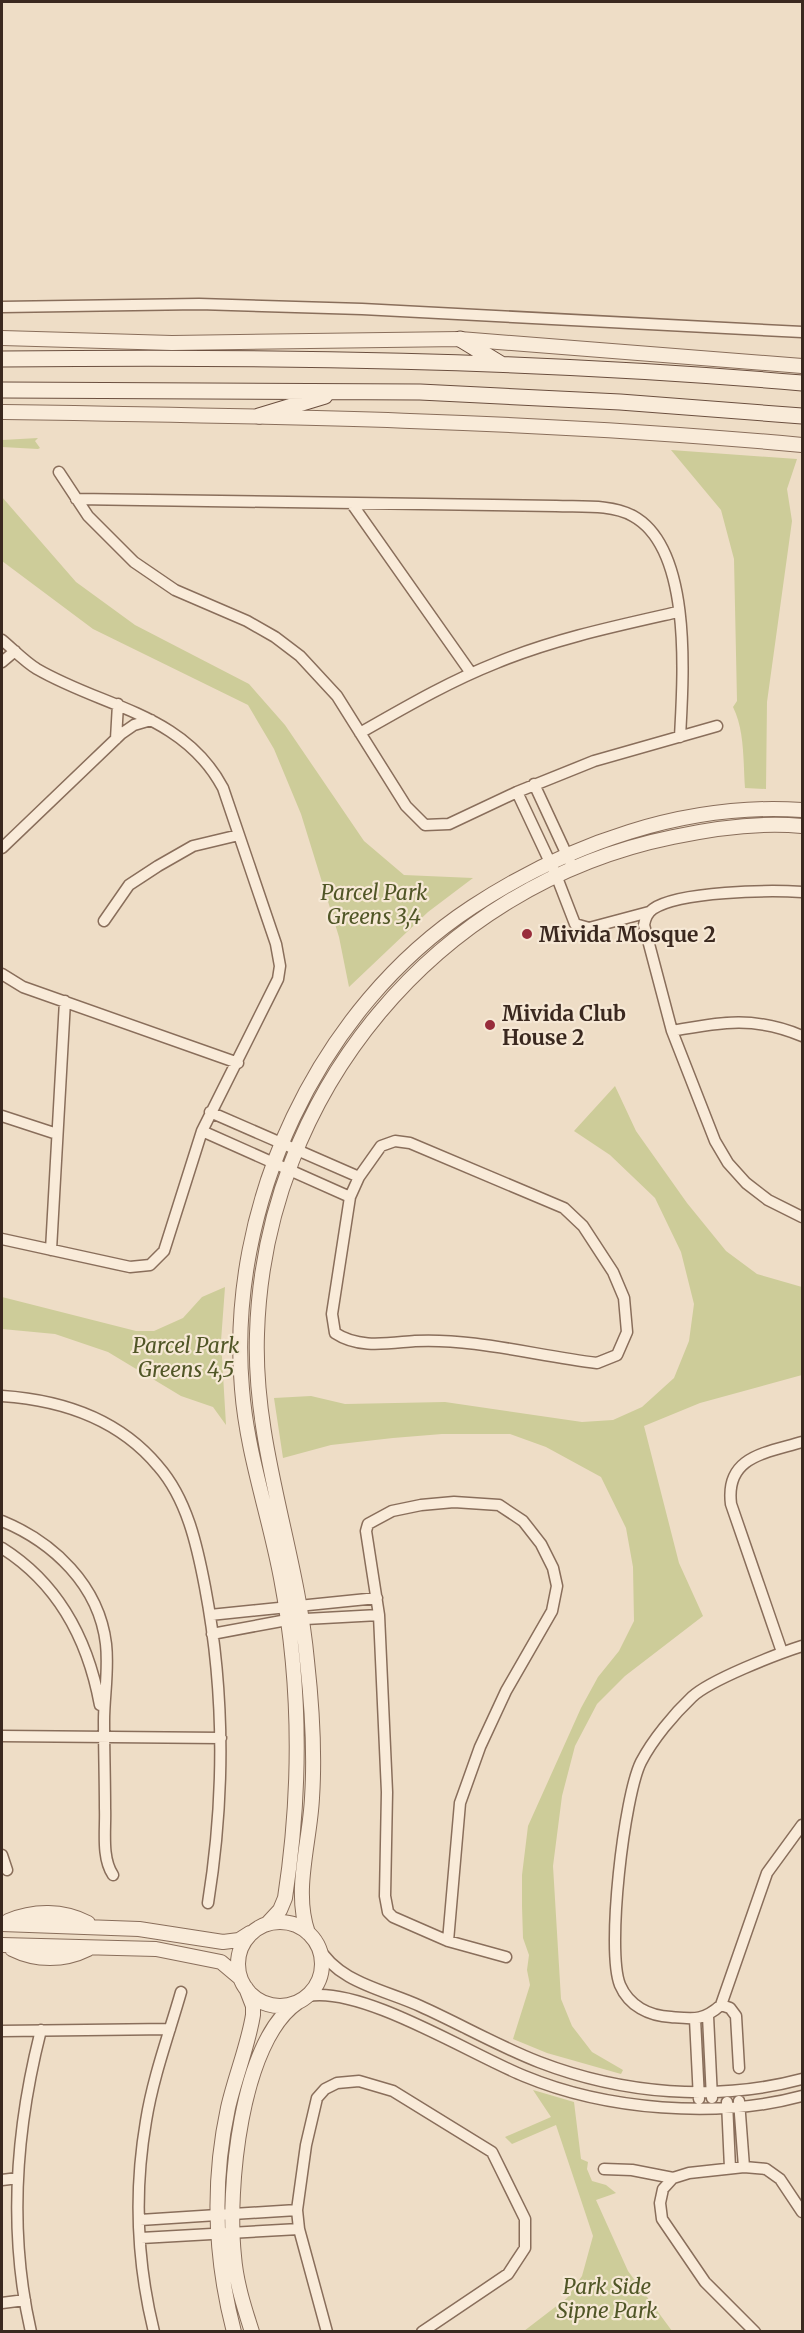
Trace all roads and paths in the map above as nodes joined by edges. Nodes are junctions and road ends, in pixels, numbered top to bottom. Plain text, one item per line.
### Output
1 (2, 308) edge
2 (802, 332) edge
3 (2, 338) edge
4 (460, 339) junction
5 (2, 359) edge
6 (504, 365) junction
7 (802, 366) edge
8 (802, 383) edge
9 (2, 390) edge
10 (339, 391) junction
11 (2, 412) edge
12 (259, 416) junction
13 (802, 416) edge
14 (802, 445) edge
15 (59, 472) dead end
16 (76, 499) junction
17 (352, 504) junction
18 (678, 612) junction
19 (2, 640) edge
20 (15, 651) junction
21 (2, 662) edge
22 (471, 673) junction
23 (118, 704) junction
24 (151, 720) junction
25 (717, 726) dead end
26 (360, 733) junction
27 (680, 737) junction
28 (116, 739) junction
29 (534, 784) junction
30 (517, 792) junction
31 (802, 810) edge
32 (802, 826) edge
33 (239, 835) junction
34 (2, 848) edge
35 (567, 855) junction
36 (549, 862) junction
37 (573, 868) junction
38 (556, 876) junction
39 (802, 892) edge
40 (649, 912) junction
41 (104, 921) dead end
42 (2, 974) edge
43 (65, 1001) junction
44 (672, 1031) junction
45 (802, 1036) edge
46 (238, 1063) junction
47 (210, 1112) junction
48 (2, 1116) edge
49 (202, 1131) junction
50 (57, 1134) junction
51 (289, 1147) junction
52 (281, 1166) junction
53 (358, 1178) junction
54 (350, 1197) junction
55 (802, 1216) edge
56 (2, 1239) edge
57 (51, 1250) junction
58 (2, 1396) edge
59 (802, 1442) edge
60 (2, 1521) edge
61 (2, 1548) edge
62 (377, 1598) junction
63 (301, 1612) junction
64 (286, 1613) junction
65 (210, 1615) junction
66 (379, 1615) junction
67 (212, 1634) junction
68 (802, 1646) edge
69 (782, 1653) junction
70 (104, 1720) junction
71 (2, 1736) edge
72 (104, 1736) junction
73 (221, 1738) junction
74 (802, 1825) edge
75 (2, 1855) edge
76 (8, 1870) dead end
77 (113, 1875) dead end
78 (208, 1903) dead end
79 (2, 1924) edge
80 (267, 1924) junction
81 (21, 1925) junction
82 (88, 1927) junction
83 (255, 1930) junction
84 (308, 1933) junction
85 (448, 1941) junction
86 (3, 1945) edge
87 (22, 1945) junction
88 (317, 1945) junction
89 (88, 1946) junction
90 (506, 1957) dead end
91 (243, 1983) junction
92 (181, 1992) dead end
93 (303, 1999) junction
94 (721, 2005) junction
95 (708, 2016) junction
96 (695, 2019) junction
97 (170, 2029) junction
98 (41, 2030) junction
99 (2, 2031) edge
100 (739, 2067) dead end
101 (802, 2079) edge
102 (731, 2092) junction
103 (698, 2093) junction
104 (712, 2093) junction
105 (802, 2096) edge
106 (699, 2107) junction
107 (712, 2107) junction
108 (727, 2107) junction
109 (740, 2107) junction
110 (744, 2167) junction
111 (730, 2168) junction
112 (604, 2169) dead end
113 (18, 2178) junction
114 (674, 2178) junction
115 (2, 2180) edge
116 (297, 2210) junction
117 (802, 2212) edge
118 (232, 2216) junction
119 (217, 2217) junction
120 (140, 2220) junction
121 (299, 2229) junction
122 (232, 2233) junction
123 (217, 2234) junction
124 (141, 2238) junction
125 (25, 2300) junction
126 (2, 2303) edge
127 (31, 2331) edge
128 (154, 2331) edge
129 (234, 2331) edge
130 (252, 2331) edge
131 (327, 2331) edge
132 (422, 2331) edge
133 (756, 2331) edge

1 - 2 street
3 - 4 street
4 - 6 main road
4 - 7 street
5 - 6 main road
6 - 8 main road
9 - 10 main road
10 - 12 main road
10 - 13 main road
11 - 12 street
12 - 14 street
15 - 16 street
16 - 17 street
16 - 26 street
17 - 18 street
17 - 22 street
18 - 22 street
18 - 27 street
19 - 20 street
20 - 21 street
20 - 23 street
22 - 26 street
23 - 24 street
23 - 28 street
24 - 28 street
24 - 33 street
25 - 27 street
26 - 30 street
27 - 29 street
28 - 34 street
29 - 30 street
29 - 35 street
30 - 36 street
31 - 35 street
32 - 37 street
33 - 41 street
33 - 46 street
35 - 36 street
35 - 37 street
36 - 38 street
36 - 51 street
37 - 38 street
38 - 40 street
38 - 51 street
39 - 40 street
40 - 44 street
42 - 43 street
43 - 46 street
43 - 50 street
44 - 45 street
44 - 55 street
46 - 47 street
47 - 49 street
47 - 51 street
48 - 50 street
49 - 52 street
49 - 57 street
50 - 57 street
51 - 52 street
51 - 53 street
52 - 54 street
52 - 63 street
52 - 64 street
53 - 54 street
53 - 54 street
56 - 57 street
58 - 65 street
59 - 69 street
60 - 70 street
61 - 70 street
62 - 63 street
62 - 66 street
62 - 85 street
63 - 64 street
63 - 66 street
63 - 84 street
64 - 65 street
64 - 67 street
64 - 80 street
65 - 67 street
66 - 85 street
67 - 73 street
68 - 69 street
69 - 96 street
70 - 72 street
71 - 72 street
72 - 73 street
72 - 77 street
73 - 78 street
74 - 94 street
75 - 76 street
79 - 81 street
79 - 82 street
80 - 83 street
80 - 84 street
81 - 82 street
81 - 87 street
82 - 83 street
82 - 89 street
83 - 91 street
84 - 88 street
85 - 90 street
86 - 87 street
86 - 89 street
87 - 89 street
88 - 93 street
88 - 103 street
89 - 91 street
91 - 93 street
91 - 119 street
92 - 97 street
93 - 106 street
93 - 118 street
94 - 95 street
94 - 100 street
95 - 96 street
95 - 104 street
96 - 103 street
97 - 98 street
97 - 120 street
98 - 99 street
98 - 113 street
101 - 102 street
102 - 104 street
102 - 108 street
102 - 109 street
103 - 104 street
103 - 106 street
104 - 107 street
105 - 109 street
106 - 107 street
107 - 108 street
108 - 109 street
108 - 111 street
109 - 110 street
110 - 111 street
110 - 117 street
111 - 114 street
112 - 114 street
113 - 115 street
113 - 125 street
114 - 133 street
116 - 118 street
116 - 121 street
116 - 132 street
118 - 119 street
118 - 122 street
119 - 120 street
119 - 123 street
120 - 124 street
121 - 122 street
121 - 131 street
122 - 123 street
122 - 130 street
123 - 124 street
123 - 129 street
124 - 128 street
125 - 126 street
125 - 127 street

